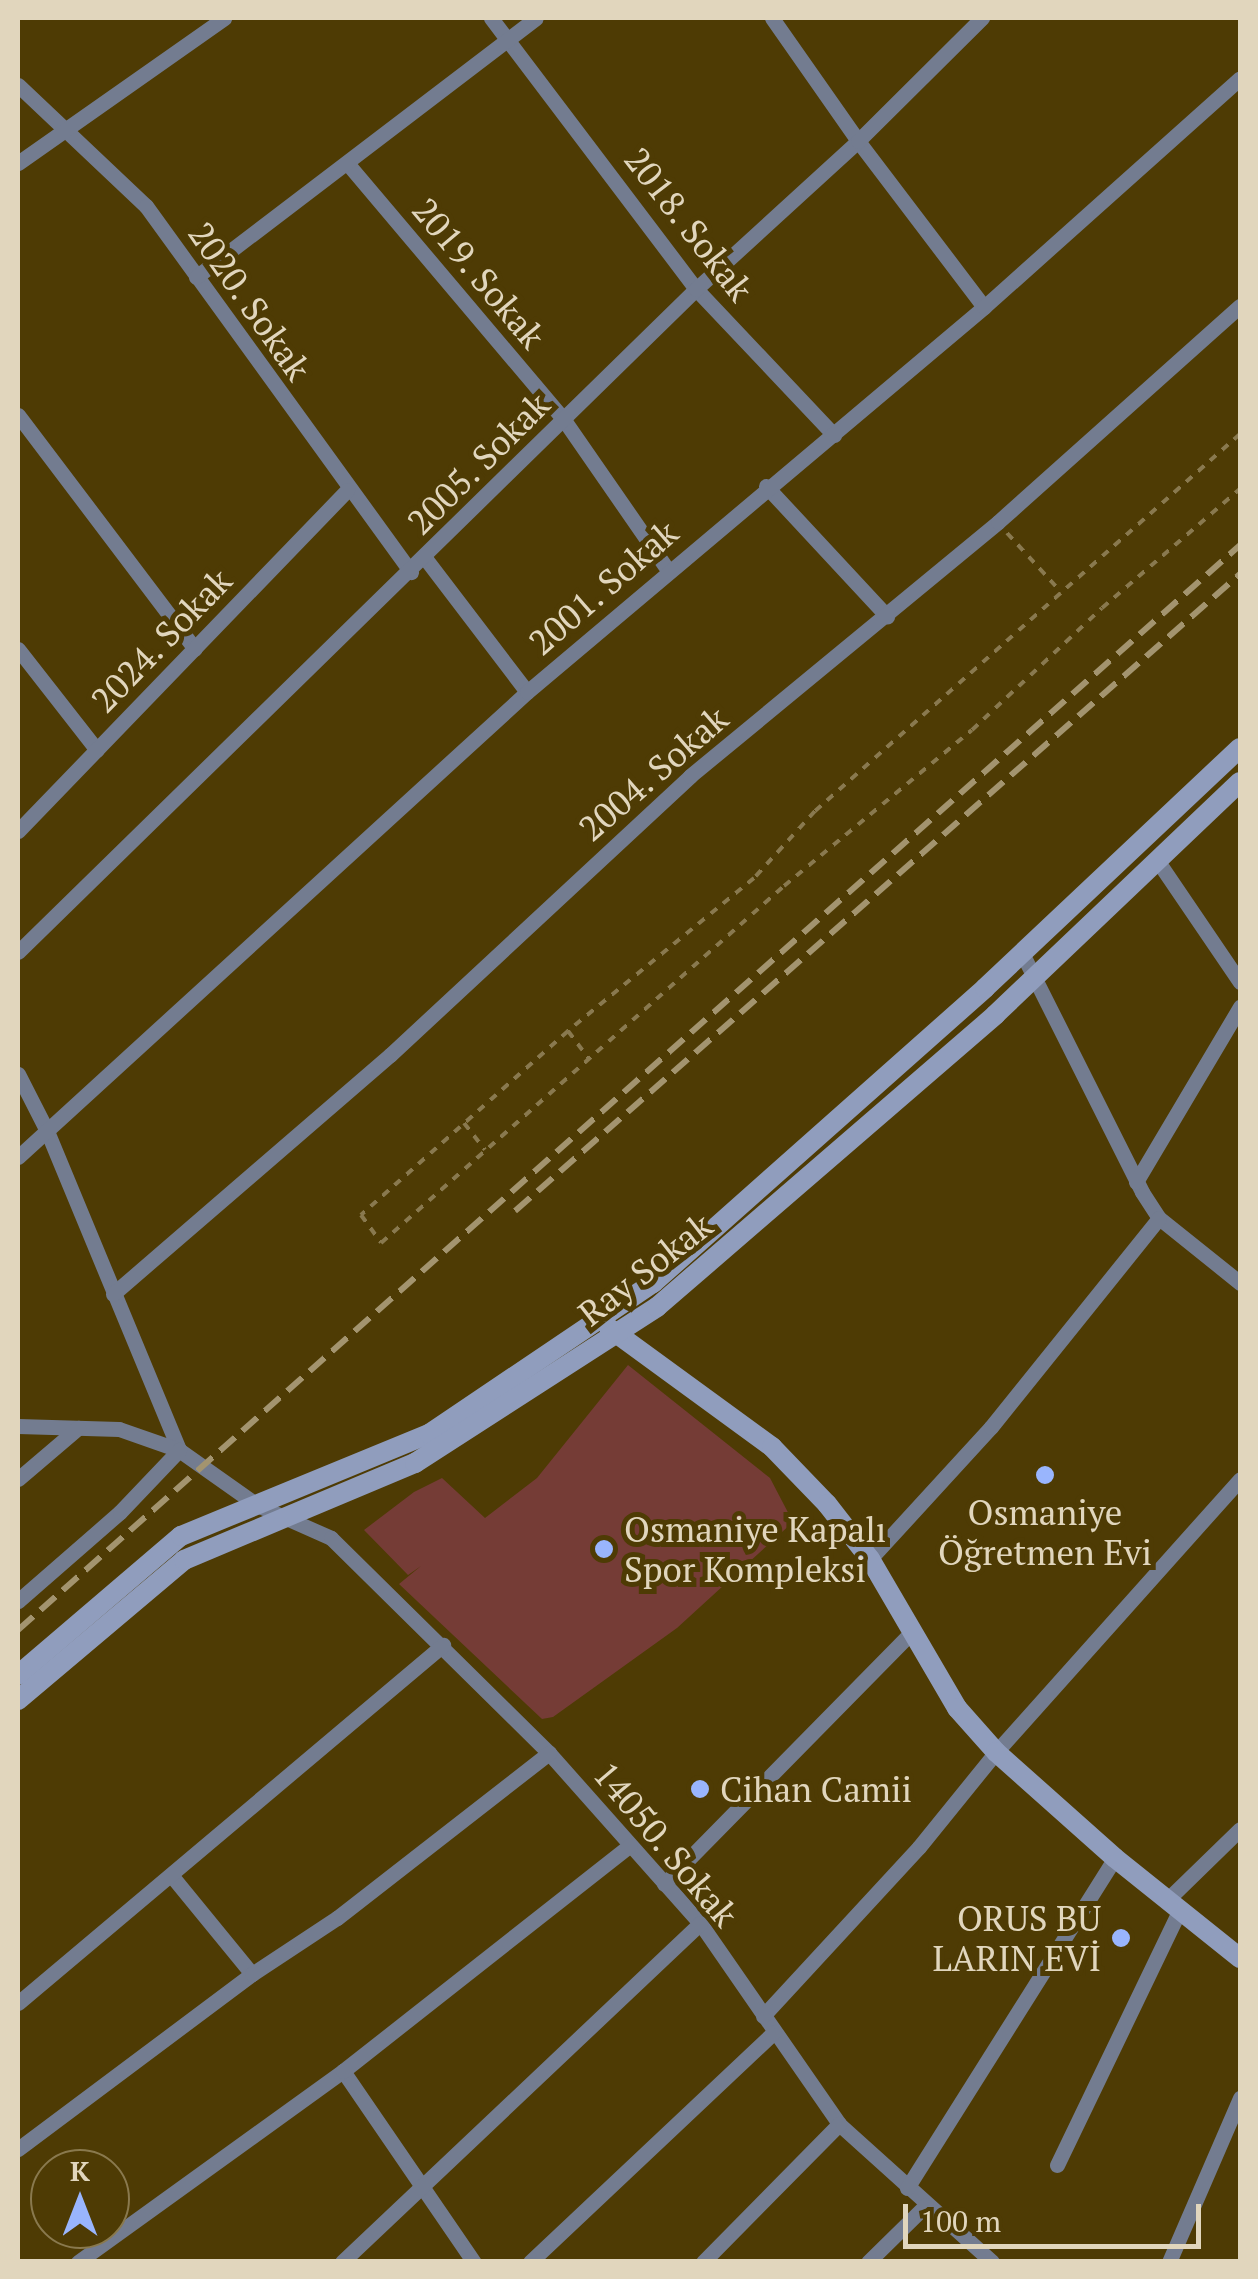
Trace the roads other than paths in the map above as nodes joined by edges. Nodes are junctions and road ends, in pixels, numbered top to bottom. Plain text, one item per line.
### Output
1 (224, 18) edge
2 (491, 18) edge
3 (536, 18) edge
4 (772, 18) edge
5 (982, 18) edge
6 (510, 39) junction
7 (1240, 78) edge
8 (18, 85) edge
9 (64, 129) junction
10 (858, 141) junction
11 (347, 162) junction
12 (18, 164) edge
13 (196, 276) junction
14 (696, 289) junction
15 (1240, 306) edge
16 (984, 307) junction
17 (18, 415) edge
18 (564, 420) junction
19 (834, 435) junction
20 (766, 486) junction
21 (348, 490) junction
22 (425, 558) junction
23 (668, 570) junction
24 (411, 572) junction
25 (887, 616) junction
26 (195, 648) junction
27 (18, 649) edge
28 (527, 692) junction
29 (1240, 748) edge
30 (97, 750) junction
31 (1240, 782) edge
32 (18, 832) edge
33 (1159, 863) junction
34 (18, 952) edge
35 (1022, 953) junction
36 (1034, 978) junction
37 (1240, 982) edge
38 (1240, 1008) edge
39 (18, 1074) edge
40 (47, 1131) junction
41 (18, 1157) edge
42 (1136, 1182) junction
43 (1159, 1218) junction
44 (1240, 1283) edge
45 (113, 1294) junction
46 (599, 1322) junction
47 (618, 1335) junction
48 (18, 1426) edge
49 (78, 1428) junction
50 (179, 1450) junction
51 (18, 1479) edge
52 (1240, 1479) edge
53 (257, 1505) junction
54 (282, 1516) junction
55 (870, 1559) junction
56 (18, 1601) edge
57 (910, 1634) junction
58 (443, 1645) junction
59 (18, 1675) edge
60 (18, 1700) edge
61 (996, 1752) junction
62 (549, 1753) junction
63 (1240, 1830) edge
64 (630, 1845) junction
65 (1115, 1858) junction
66 (171, 1874) junction
67 (664, 1884) junction
68 (1173, 1906) junction
69 (700, 1923) junction
70 (1240, 1958) edge
71 (252, 1974) junction
72 (18, 2003) edge
73 (763, 2016) junction
74 (774, 2032) junction
75 (343, 2071) junction
76 (1240, 2098) edge
77 (839, 2124) junction
78 (18, 2150) edge
79 (1056, 2165) dead end
80 (424, 2184) junction
81 (907, 2188) junction
82 (926, 2206) junction
83 (78, 2262) edge
84 (342, 2262) edge
85 (474, 2262) edge
86 (530, 2262) edge
87 (703, 2262) edge
88 (868, 2262) edge
89 (992, 2262) edge
90 (1168, 2262) edge

1 - 9 street
2 - 6 street, 2018. Sokak
3 - 6 street
4 - 10 street
5 - 10 street, 2005. Sokak
6 - 11 street
6 - 14 street, 2018. Sokak
7 - 16 street, 2001. Sokak
8 - 9 street, 2020. Sokak
9 - 12 street
9 - 13 street, 2020. Sokak
10 - 14 street, 2005. Sokak
10 - 16 street
11 - 13 street
11 - 18 street, 2019. Sokak
13 - 21 street, 2020. Sokak
14 - 18 street, 2005. Sokak
14 - 19 street, 2018. Sokak
15 - 25 street, 2004. Sokak
16 - 19 street, 2001. Sokak
17 - 26 street
18 - 22 street, 2005. Sokak
18 - 23 street, 2019. Sokak
19 - 20 street, 2001. Sokak
20 - 23 street, 2001. Sokak
20 - 25 street
21 - 24 street, 2020. Sokak
21 - 26 street, 2024. Sokak
22 - 24 street, 2005. Sokak
22 - 28 street
23 - 28 street, 2001. Sokak
24 - 34 street, 2005. Sokak
25 - 45 street, 2004. Sokak
26 - 30 street, 2024. Sokak
27 - 30 street
28 - 40 street, 2001. Sokak
29 - 35 street
30 - 32 street, 2024. Sokak
31 - 33 street, Ray Sokak
33 - 36 street, Ray Sokak
33 - 37 street
35 - 36 street
35 - 46 street
36 - 42 street
36 - 47 street, Ray Sokak
38 - 42 street
39 - 40 street
40 - 41 street, 2001. Sokak
40 - 45 street
42 - 43 street
43 - 44 street
43 - 55 street
45 - 50 street
46 - 47 street
46 - 53 street
47 - 54 street, Ray Sokak
47 - 55 street
48 - 49 street
49 - 50 street
49 - 51 street
50 - 53 street, 14050. Sokak
50 - 56 street
52 - 61 street
53 - 54 street, 14050. Sokak
53 - 59 street
54 - 58 street, 14050. Sokak
54 - 60 street, Ray Sokak
55 - 57 street
57 - 61 street
57 - 67 street
58 - 62 street, 14050. Sokak
58 - 66 street
61 - 65 street
61 - 73 street
62 - 64 street, 14050. Sokak
62 - 71 street
63 - 68 street
64 - 67 street, 14050. Sokak
64 - 75 street
65 - 68 street
65 - 81 street
66 - 71 street
66 - 72 street
67 - 69 street, 14050. Sokak
68 - 70 street
68 - 79 street
69 - 73 street, 14050. Sokak
69 - 80 street
71 - 78 street
73 - 74 street, 14050. Sokak
74 - 77 street, 14050. Sokak
74 - 86 street
75 - 80 street
75 - 83 street
76 - 90 street
77 - 81 street, 14050. Sokak
77 - 87 street
80 - 84 street
80 - 85 street
81 - 82 street, 14050. Sokak
82 - 88 street
82 - 89 street, 14050. Sokak

